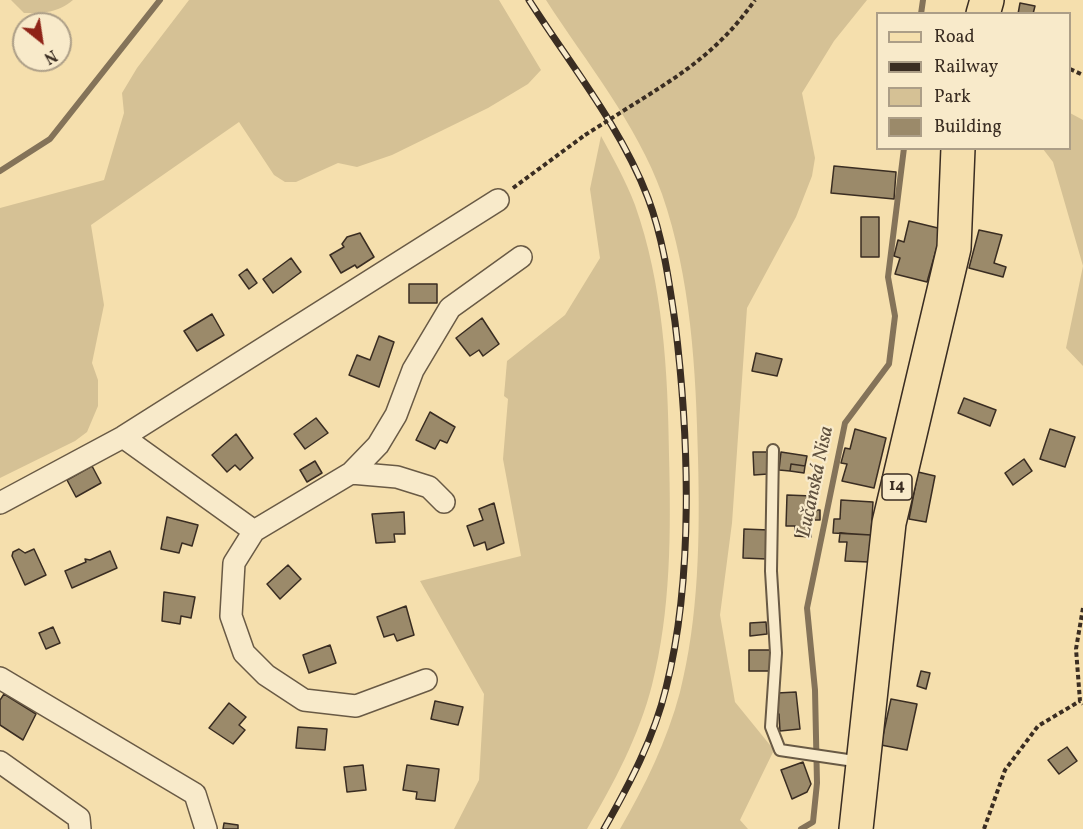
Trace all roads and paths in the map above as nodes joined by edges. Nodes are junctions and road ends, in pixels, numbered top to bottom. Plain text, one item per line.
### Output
1 (755, 0) edge
2 (958, 150) edge
3 (498, 200) joint
4 (521, 257) dead end
5 (123, 437) junction
6 (773, 450) dead end
7 (351, 473) junction
8 (444, 502) dead end
9 (0, 503) edge
10 (254, 531) junction
11 (1083, 608) edge
12 (0, 678) edge
13 (426, 680) dead end
14 (1081, 702) edge
15 (0, 762) edge
16 (864, 763) junction
17 (80, 829) edge
18 (206, 829) edge
19 (856, 829) edge
20 (984, 829) edge

1 - 3 path, bridge
2 - 16 main road, 14
3 - 5 street
4 - 7 street
5 - 9 street
5 - 10 street
6 - 16 lane
7 - 8 street
7 - 10 street
10 - 13 street
11 - 14 path
12 - 18 street
14 - 20 path
15 - 17 street
16 - 19 main road, 14

